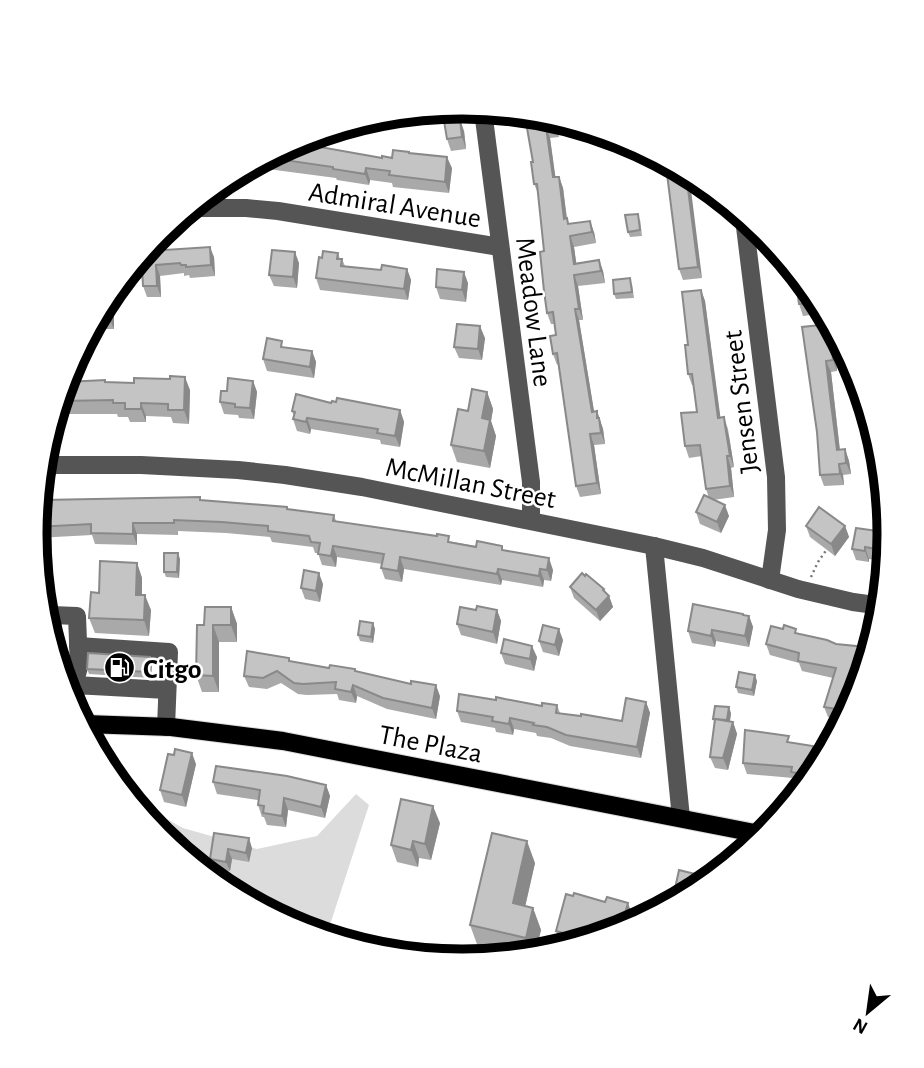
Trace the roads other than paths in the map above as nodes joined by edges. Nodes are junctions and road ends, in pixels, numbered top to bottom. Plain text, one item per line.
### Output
1 (484, 120) edge
2 (206, 208) edge
3 (746, 232) edge
4 (500, 247) junction
5 (53, 465) edge
6 (531, 520) junction
7 (654, 546) junction
8 (771, 580) junction
9 (871, 604) edge
10 (55, 615) edge
11 (78, 646) junction
12 (73, 678) edge
13 (76, 685) edge
14 (167, 690) junction
15 (93, 723) edge
16 (166, 727) junction
17 (681, 818) junction
18 (750, 832) edge

1 - 4 street, Meadow Lane
2 - 4 street, Admiral Avenue
3 - 8 street, Jensen Street
4 - 6 street, Meadow Lane
5 - 6 street, McMillan Street
6 - 7 street, McMillan Street
7 - 8 street, McMillan Street
7 - 17 street
8 - 9 street, McMillan Street
10 - 11 street
11 - 12 street
11 - 14 street
13 - 14 street
14 - 16 street
15 - 16 main road, The Plaza
16 - 17 main road, The Plaza
17 - 18 main road, The Plaza

